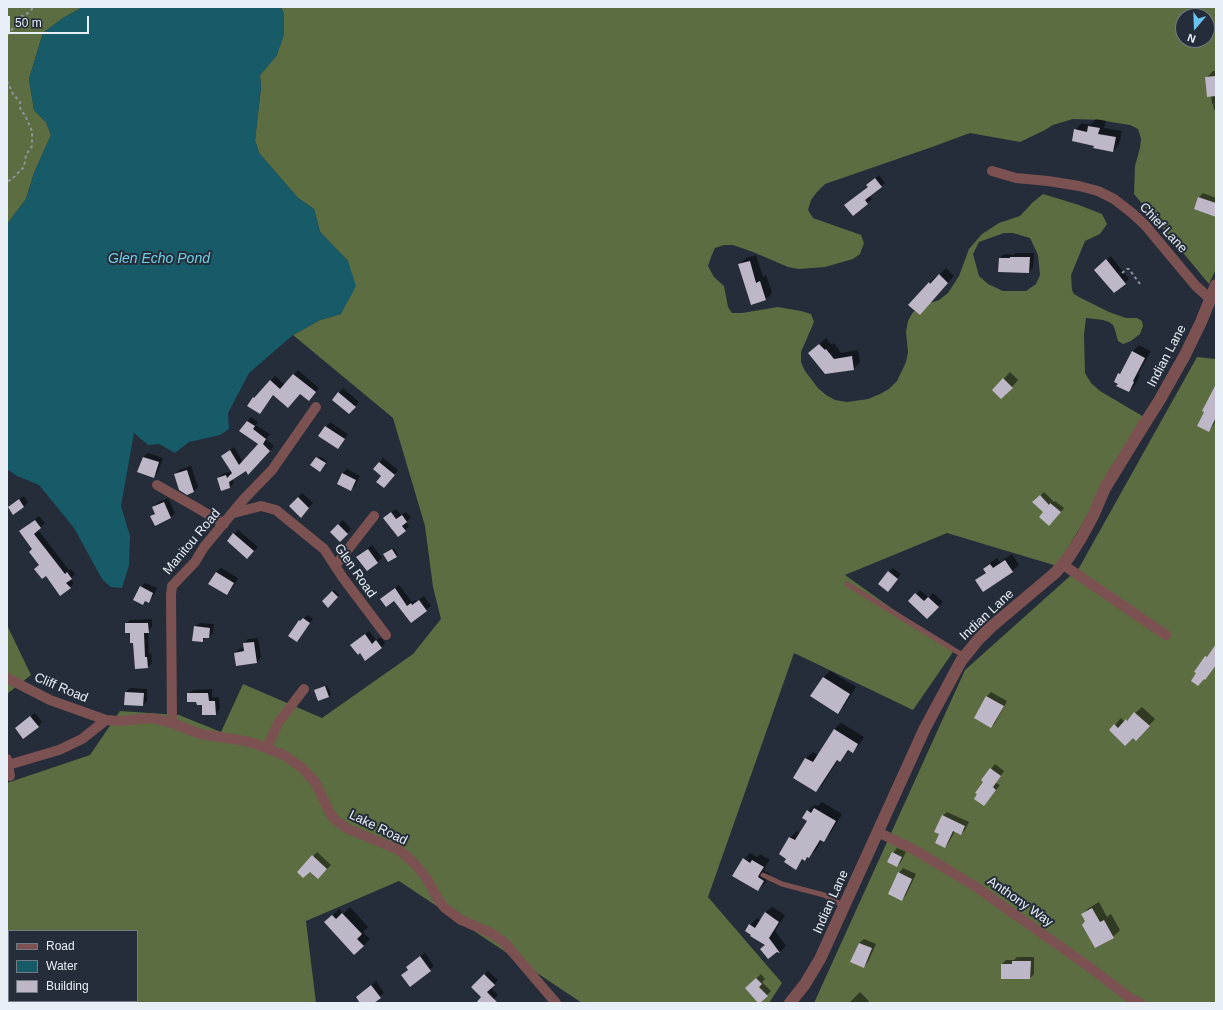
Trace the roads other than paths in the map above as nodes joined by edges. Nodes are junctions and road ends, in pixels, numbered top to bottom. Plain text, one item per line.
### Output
1 (992, 171) dead end
2 (1216, 285) edge
3 (1213, 298) edge
4 (316, 407) dead end
5 (156, 485) dead end
6 (234, 513) junction
7 (374, 516) dead end
8 (224, 524) junction
9 (1062, 564) junction
10 (335, 566) junction
11 (847, 584) dead end
12 (1166, 635) dead end
13 (386, 636) dead end
14 (964, 656) junction
15 (7, 678) edge
16 (304, 689) dead end
17 (106, 720) junction
18 (172, 723) junction
19 (267, 748) junction
20 (8, 762) edge
21 (10, 776) dead end
22 (878, 832) junction
23 (763, 875) dead end
24 (845, 906) junction
25 (556, 1003) edge
26 (790, 1003) edge
27 (1140, 1003) edge

1 - 3 street, Chief Lane
2 - 3 street, Indian Lane
3 - 9 street, Indian Lane
4 - 6 street, Manitou Road
5 - 8 street
6 - 8 street, Manitou Road
6 - 10 street, Glen Road
7 - 10 street
8 - 18 street, Manitou Road
9 - 12 street
9 - 14 street, Indian Lane
10 - 13 street, Glen Road
11 - 14 lane
14 - 22 street, Indian Lane
15 - 17 street, Cliff Road
16 - 19 street
17 - 18 street, Lake Road
17 - 20 street
18 - 19 street, Lake Road
19 - 25 street, Lake Road
20 - 21 street
22 - 24 street, Indian Lane
22 - 27 street, Anthony Way
23 - 24 lane
24 - 26 street, Indian Lane

